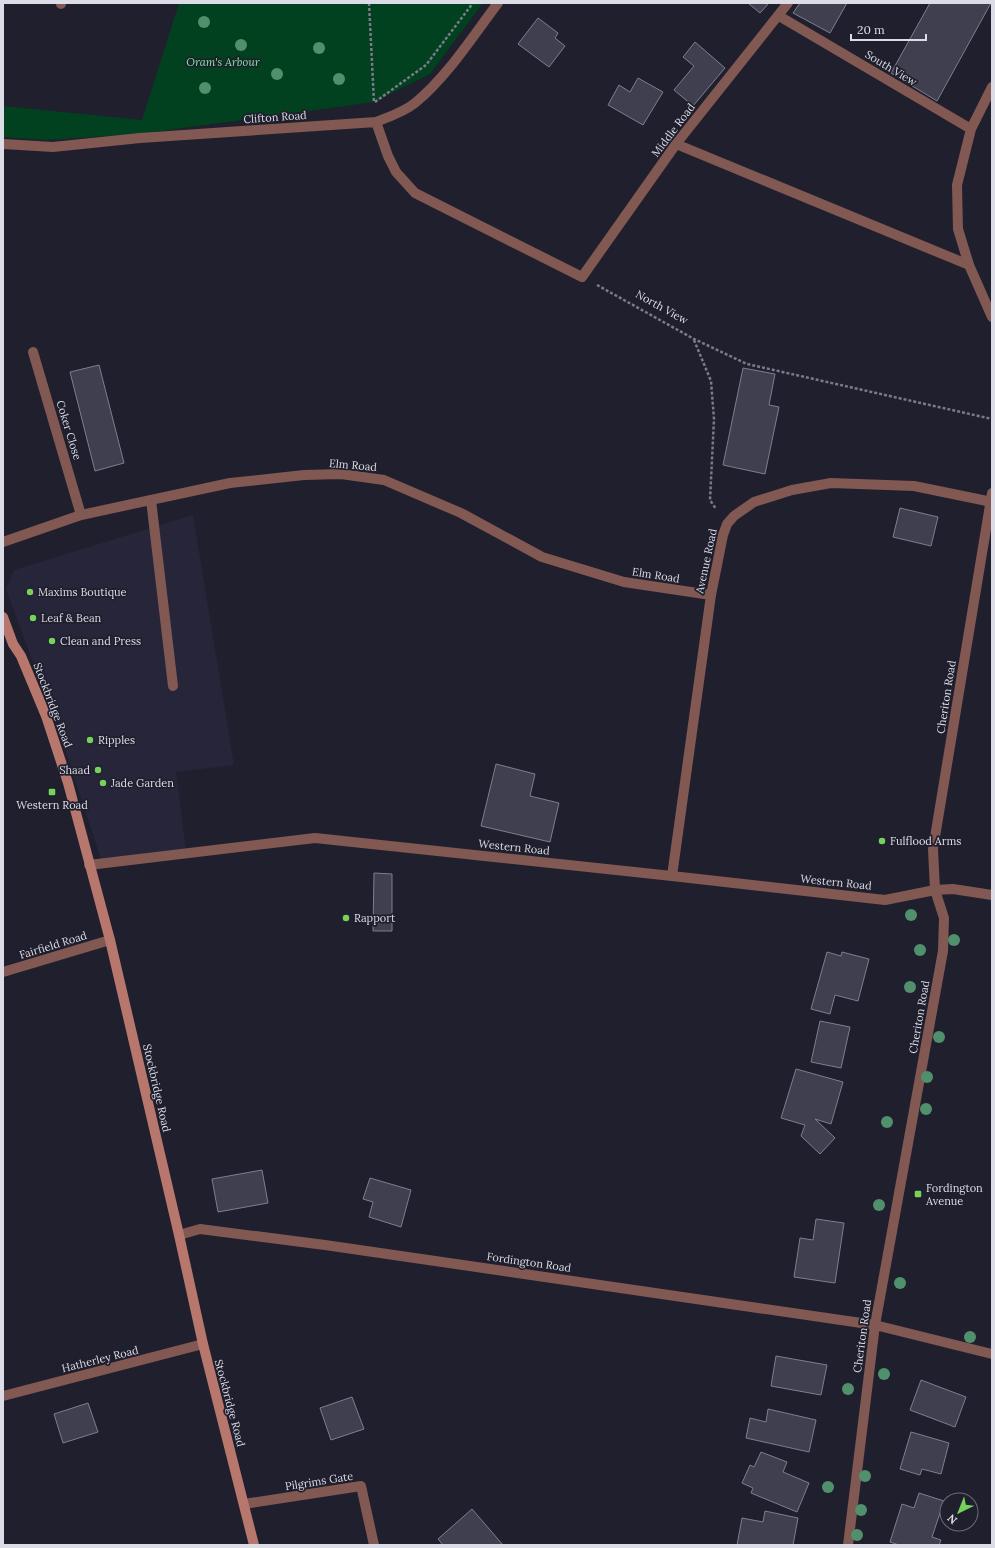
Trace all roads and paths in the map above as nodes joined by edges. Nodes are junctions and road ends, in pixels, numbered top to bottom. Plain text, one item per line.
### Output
1 (369, 3) edge
2 (473, 3) edge
3 (498, 3) edge
4 (788, 3) edge
5 (779, 16) junction
6 (992, 87) edge
7 (374, 102) junction
8 (376, 122) junction
9 (971, 129) junction
10 (3, 144) edge
11 (676, 144) junction
12 (969, 265) junction
13 (582, 277) junction
14 (992, 317) edge
15 (694, 339) junction
16 (33, 352) dead end
17 (992, 419) edge
18 (991, 499) edge
19 (151, 500) junction
20 (82, 515) junction
21 (727, 524) junction
22 (3, 542) edge
23 (710, 595) junction
24 (3, 617) edge
25 (3, 634) edge
26 (13, 644) junction
27 (173, 686) dead end
28 (89, 865) junction
29 (672, 876) junction
30 (935, 890) junction
31 (992, 895) edge
32 (110, 940) junction
33 (3, 972) edge
34 (179, 1235) junction
35 (875, 1325) junction
36 (203, 1344) junction
37 (992, 1354) edge
38 (3, 1396) edge
39 (244, 1504) junction
40 (254, 1545) edge
41 (374, 1545) edge
42 (848, 1545) edge

1 - 7 path
2 - 7 path
3 - 8 street, Clifton Road
4 - 5 street, Middle Road
5 - 9 street, South View
5 - 11 street, Middle Road
6 - 9 street
7 - 8 path
8 - 10 street, Clifton Road
8 - 13 street
9 - 12 street
11 - 12 street
11 - 13 street, Middle Road
12 - 14 street
13 - 15 path, North View
15 - 17 path, North View
15 - 21 path
16 - 20 street, Coker Close
18 - 21 street, Avenue Road
18 - 30 street, Cheriton Road
19 - 20 street, Elm Road
19 - 23 street, Elm Road
19 - 27 street
20 - 22 street, Elm Road
21 - 23 street, Avenue Road
23 - 29 street, Avenue Road
24 - 26 main road, Stockbridge Road
25 - 26 main road, Stockbridge Road
26 - 28 main road, Stockbridge Road
28 - 29 street, Western Road
28 - 32 main road, Stockbridge Road
29 - 30 street, Western Road
30 - 31 street, Western Road
30 - 35 street, Cheriton Road
32 - 33 street, Fairfield Road
32 - 34 main road, Stockbridge Road
34 - 35 street, Fordington Road
34 - 36 main road, Stockbridge Road
35 - 37 street
35 - 42 street, Cheriton Road
36 - 38 street, Hatherley Road
36 - 39 main road, Stockbridge Road
39 - 40 main road, Stockbridge Road
39 - 41 street, Pilgrims Gate

